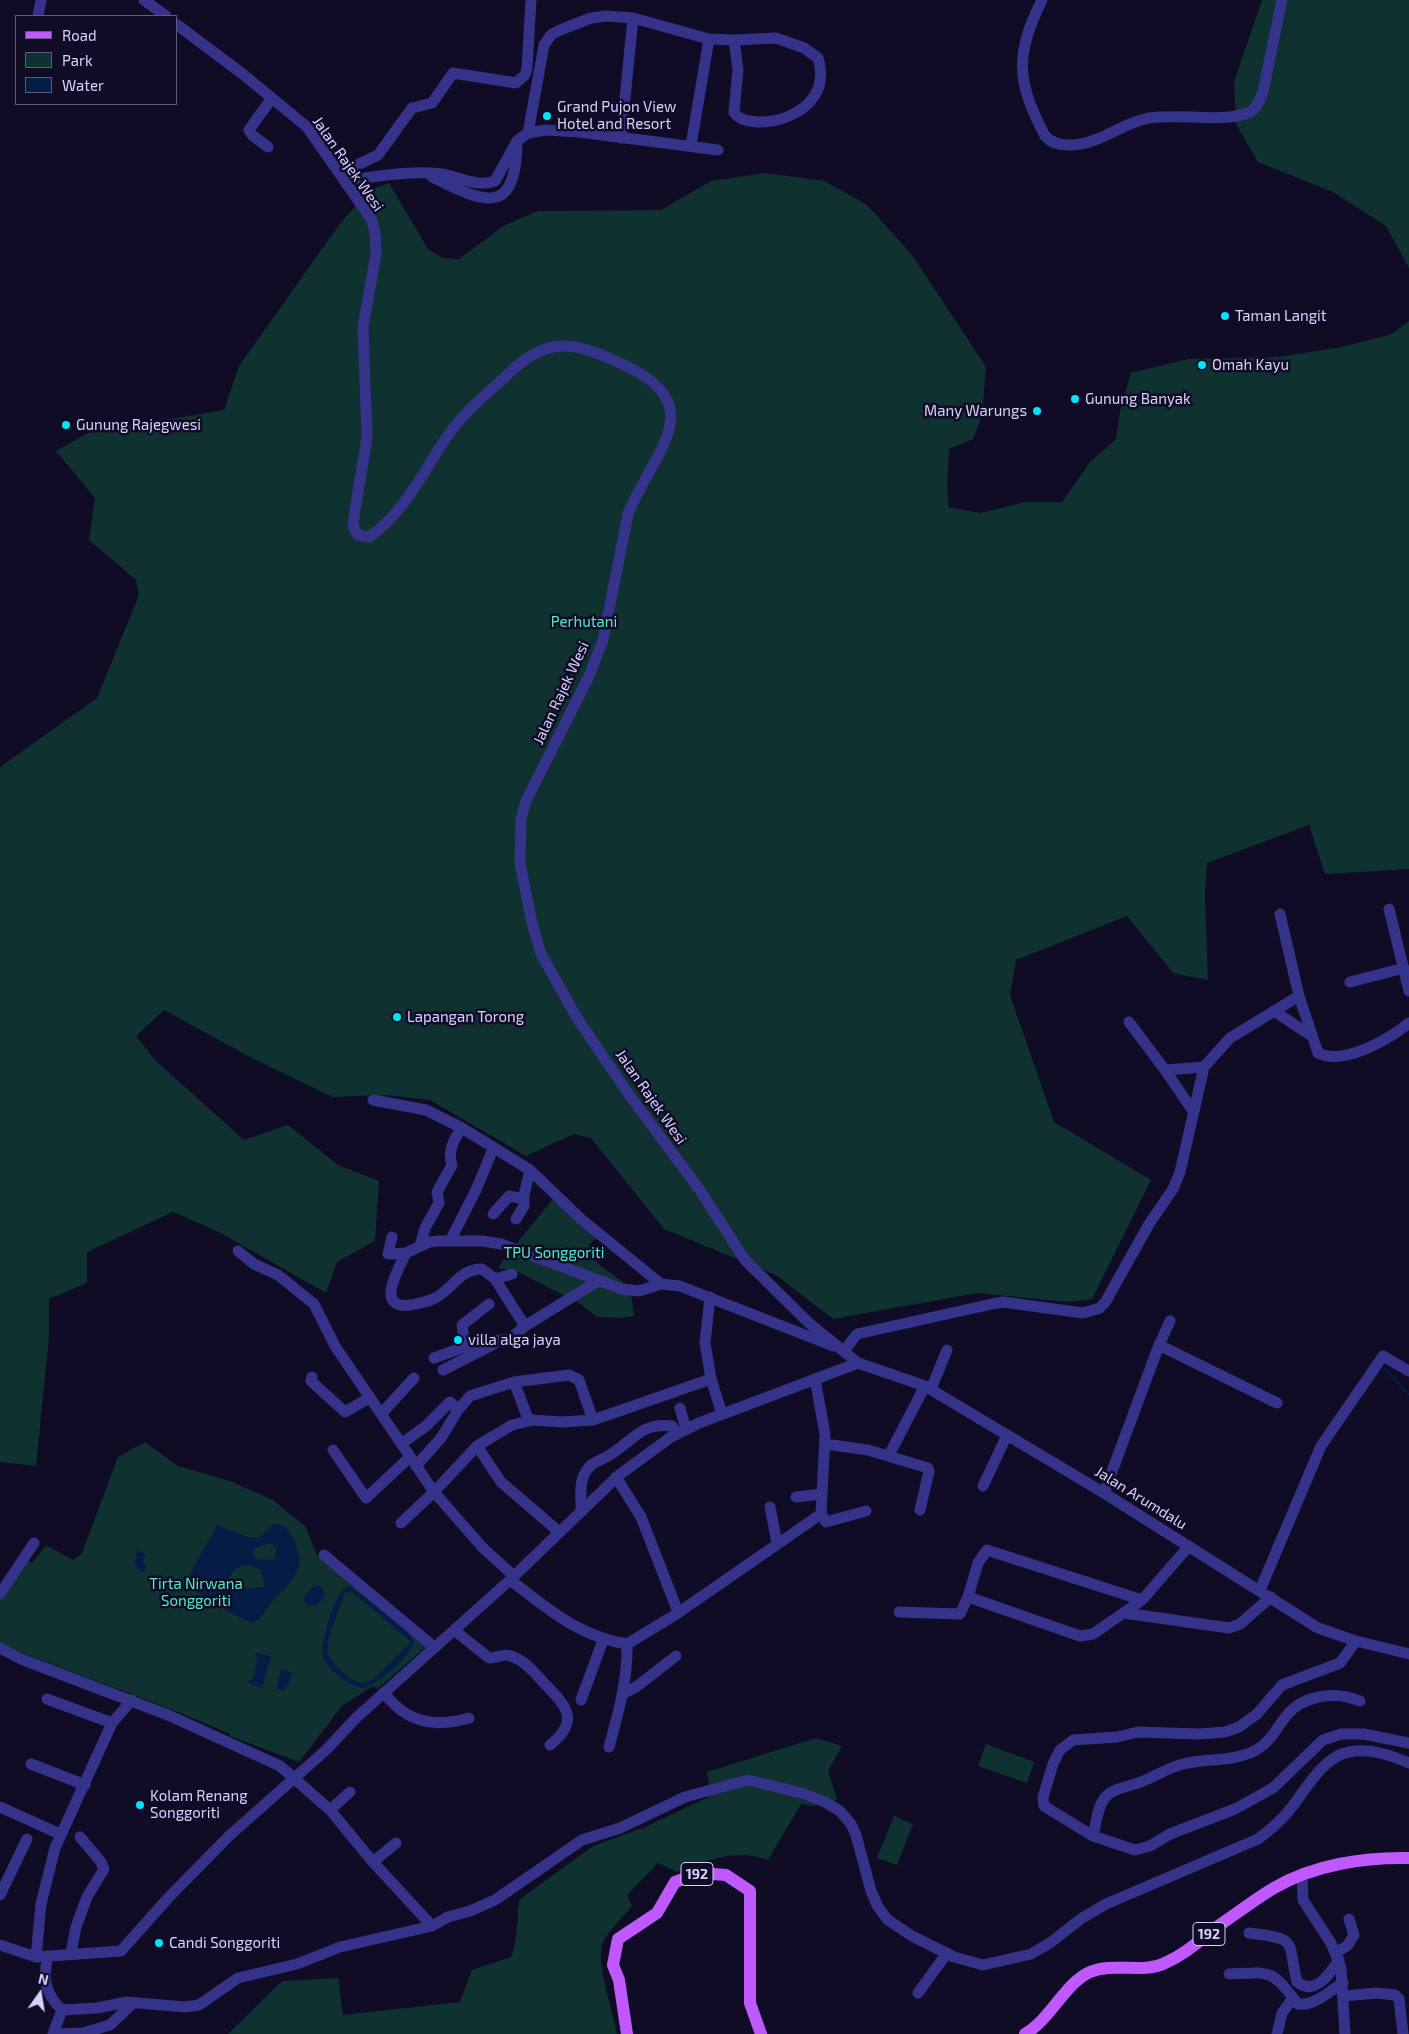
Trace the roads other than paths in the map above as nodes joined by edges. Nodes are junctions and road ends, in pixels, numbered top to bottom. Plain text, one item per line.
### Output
1 (41, 0) edge
2 (144, 0) edge
3 (531, 0) edge
4 (1042, 0) edge
5 (1282, 0) edge
6 (38, 15) edge
7 (165, 15) edge
8 (633, 18) junction
9 (178, 26) edge
10 (709, 39) junction
11 (734, 40) junction
12 (272, 98) junction
13 (528, 133) junction
14 (621, 138) junction
15 (691, 145) junction
16 (268, 147) dead end
17 (718, 150) dead end
18 (342, 176) junction
19 (1390, 909) dead end
20 (1280, 914) dead end
21 (1398, 942) junction
22 (1409, 949) edge
23 (1404, 968) junction
24 (1350, 982) dead end
25 (1409, 990) edge
26 (1299, 996) junction
27 (1274, 1011) junction
28 (1129, 1022) dead end
29 (1409, 1023) edge
30 (1310, 1035) junction
31 (1204, 1067) junction
32 (1165, 1070) junction
33 (373, 1100) dead end
34 (1194, 1111) junction
35 (462, 1128) junction
36 (494, 1149) junction
37 (530, 1170) junction
38 (524, 1199) junction
39 (493, 1214) dead end
40 (516, 1219) dead end
41 (392, 1237) dead end
42 (450, 1241) junction
43 (420, 1246) junction
44 (238, 1251) dead end
45 (406, 1254) junction
46 (512, 1274) dead end
47 (495, 1279) junction
48 (598, 1281) junction
49 (662, 1284) junction
50 (710, 1297) junction
51 (489, 1304) dead end
52 (1170, 1320) dead end
53 (526, 1326) junction
54 (500, 1341) junction
55 (465, 1345) junction
56 (1159, 1345) junction
57 (841, 1349) junction
58 (947, 1350) dead end
59 (434, 1358) dead end
60 (858, 1363) junction
61 (443, 1370) dead end
62 (1409, 1370) edge
63 (312, 1377) dead end
64 (414, 1378) dead end
65 (711, 1379) junction
66 (815, 1379) junction
67 (514, 1382) junction
68 (928, 1388) junction
69 (369, 1398) junction
70 (1278, 1403) dead end
71 (680, 1408) dead end
72 (458, 1410) junction
73 (381, 1414) junction
74 (722, 1414) junction
75 (593, 1420) junction
76 (529, 1421) junction
77 (681, 1432) junction
78 (1007, 1435) junction
79 (401, 1444) junction
80 (825, 1444) junction
81 (477, 1446) junction
82 (333, 1450) dead end
83 (889, 1455) junction
84 (413, 1461) junction
85 (616, 1477) junction
86 (983, 1486) dead end
87 (434, 1492) junction
88 (1104, 1493) junction
89 (822, 1494) junction
90 (796, 1497) dead end
91 (770, 1507) dead end
92 (581, 1508) junction
93 (920, 1510) dead end
94 (866, 1511) dead end
95 (821, 1514) junction
96 (401, 1523) dead end
97 (558, 1531) junction
98 (34, 1543) dead end
99 (777, 1543) junction
100 (1189, 1546) junction
101 (324, 1555) dead end
102 (512, 1578) junction
103 (1260, 1590) junction
104 (0, 1594) edge
105 (968, 1597) junction
106 (1271, 1597) junction
107 (1142, 1600) junction
108 (678, 1612) junction
109 (899, 1612) dead end
110 (1124, 1613) junction
111 (454, 1630) junction
112 (602, 1640) junction
113 (1356, 1641) junction
114 (627, 1644) junction
115 (434, 1647) junction
116 (0, 1648) edge
117 (1409, 1654) edge
118 (676, 1656) dead end
119 (384, 1692) junction
120 (622, 1694) junction
121 (47, 1699) dead end
122 (132, 1700) junction
123 (581, 1700) dead end
124 (1360, 1701) dead end
125 (469, 1718) dead end
126 (112, 1723) junction
127 (1409, 1743) edge
128 (550, 1745) dead end
129 (609, 1747) dead end
130 (1409, 1763) edge
131 (31, 1764) dead end
132 (295, 1778) junction
133 (85, 1785) junction
134 (350, 1792) dead end
135 (0, 1807) edge
136 (330, 1810) junction
137 (60, 1834) junction
138 (1093, 1836) junction
139 (80, 1837) dead end
140 (27, 1839) dead end
141 (396, 1843) dead end
142 (1409, 1858) edge
143 (373, 1862) junction
144 (1302, 1875) junction
145 (0, 1895) edge
146 (1349, 1919) dead end
147 (432, 1926) junction
148 (1249, 1933) dead end
149 (0, 1945) edge
150 (71, 1953) junction
151 (947, 1953) junction
152 (42, 1956) junction
153 (1338, 1956) junction
154 (1229, 1974) dead end
155 (1343, 1982) junction
156 (918, 1993) dead end
157 (1344, 1996) junction
158 (1294, 1998) junction
159 (132, 2003) junction
160 (62, 2010) junction
161 (53, 2034) edge
162 (627, 2034) edge
163 (761, 2034) edge
164 (1025, 2034) edge
165 (1277, 2034) edge
166 (1345, 2034) edge
167 (1403, 2034) edge

1 - 6 street
2 - 7 street
3 - 18 street
4 - 5 street
8 - 10 street
8 - 13 street
8 - 14 street
9 - 12 street, Jalan Rajek Wesi
10 - 11 street
10 - 15 street
11 - 11 street
12 - 16 street
12 - 18 street, Jalan Rajek Wesi
13 - 14 street
13 - 18 street
14 - 15 street
15 - 17 street
18 - 57 street, Jalan Rajek Wesi
19 - 21 street
20 - 26 street
21 - 22 street
21 - 23 street
23 - 24 street
23 - 25 street
26 - 27 street
26 - 30 street
27 - 30 street
27 - 31 street
28 - 32 street
29 - 30 street
31 - 32 street
31 - 34 street
32 - 34 street
33 - 35 street
34 - 57 street
35 - 36 street
35 - 43 street
36 - 37 street
36 - 42 street
37 - 38 street
37 - 49 street
38 - 39 street
38 - 40 street
41 - 45 street
42 - 43 street
42 - 48 street
43 - 45 street
44 - 69 street
45 - 47 street
46 - 47 street
47 - 53 street
48 - 49 street
48 - 53 street
49 - 50 street
50 - 57 street
50 - 65 street
51 - 55 street
52 - 56 street
53 - 54 street
54 - 55 street
54 - 61 street
55 - 59 street
56 - 70 street
56 - 88 street
57 - 60 street, Jalan Rajek Wesi
58 - 68 street
60 - 66 street
60 - 68 street, Jalan Arumdalu
62 - 103 street
63 - 69 street
64 - 73 street
65 - 74 street
65 - 75 street
66 - 74 street
66 - 80 street
67 - 72 street
67 - 75 street
67 - 76 street
68 - 78 street, Jalan Arumdalu
68 - 83 street
69 - 73 street
71 - 77 street
72 - 79 street
72 - 84 street
73 - 79 street
74 - 77 street
75 - 76 street
76 - 81 street
77 - 85 street
77 - 92 street
78 - 86 street
78 - 88 street, Jalan Arumdalu
79 - 84 street
80 - 83 street
80 - 89 street
81 - 87 street
81 - 97 street
82 - 84 street
83 - 93 street
84 - 87 street
85 - 92 street
85 - 108 street
87 - 96 street
87 - 102 street
88 - 100 street, Jalan Arumdalu
89 - 90 street
89 - 95 street
91 - 99 street
92 - 97 street
94 - 95 street
95 - 99 street
97 - 102 street
98 - 104 street
99 - 108 street
100 - 103 street, Jalan Arumdalu
100 - 107 street
101 - 115 street
102 - 111 street
102 - 112 street
103 - 106 street, Jalan Arumdalu
105 - 107 street
105 - 109 street
105 - 110 street
106 - 110 street
106 - 113 street, Jalan Arumdalu
107 - 110 street
108 - 114 street
111 - 115 street
111 - 128 street
112 - 114 street
112 - 123 street
113 - 117 street, Jalan Arumdalu
113 - 138 street
114 - 120 street
115 - 119 street
116 - 122 street
118 - 120 street
119 - 125 street
119 - 132 street
120 - 129 street
121 - 126 street
122 - 126 street
122 - 132 street
124 - 138 street
126 - 133 street
127 - 138 street
130 - 151 street
131 - 133 street
132 - 136 street
132 - 150 street
133 - 137 street
134 - 136 street
135 - 137 street
136 - 143 street
137 - 152 street
139 - 150 street
140 - 145 street
141 - 143 street
142 - 144 main road, 192
143 - 147 street
144 - 153 street
144 - 164 main road, 192
146 - 153 street
147 - 151 street
147 - 159 street
148 - 153 street
149 - 152 street
150 - 152 street
151 - 156 street
152 - 160 street
153 - 155 street
154 - 158 street
155 - 157 street
155 - 158 street
157 - 166 street
157 - 167 street
158 - 165 street
159 - 160 street
159 - 161 street
160 - 161 street
162 - 163 main road, 192

